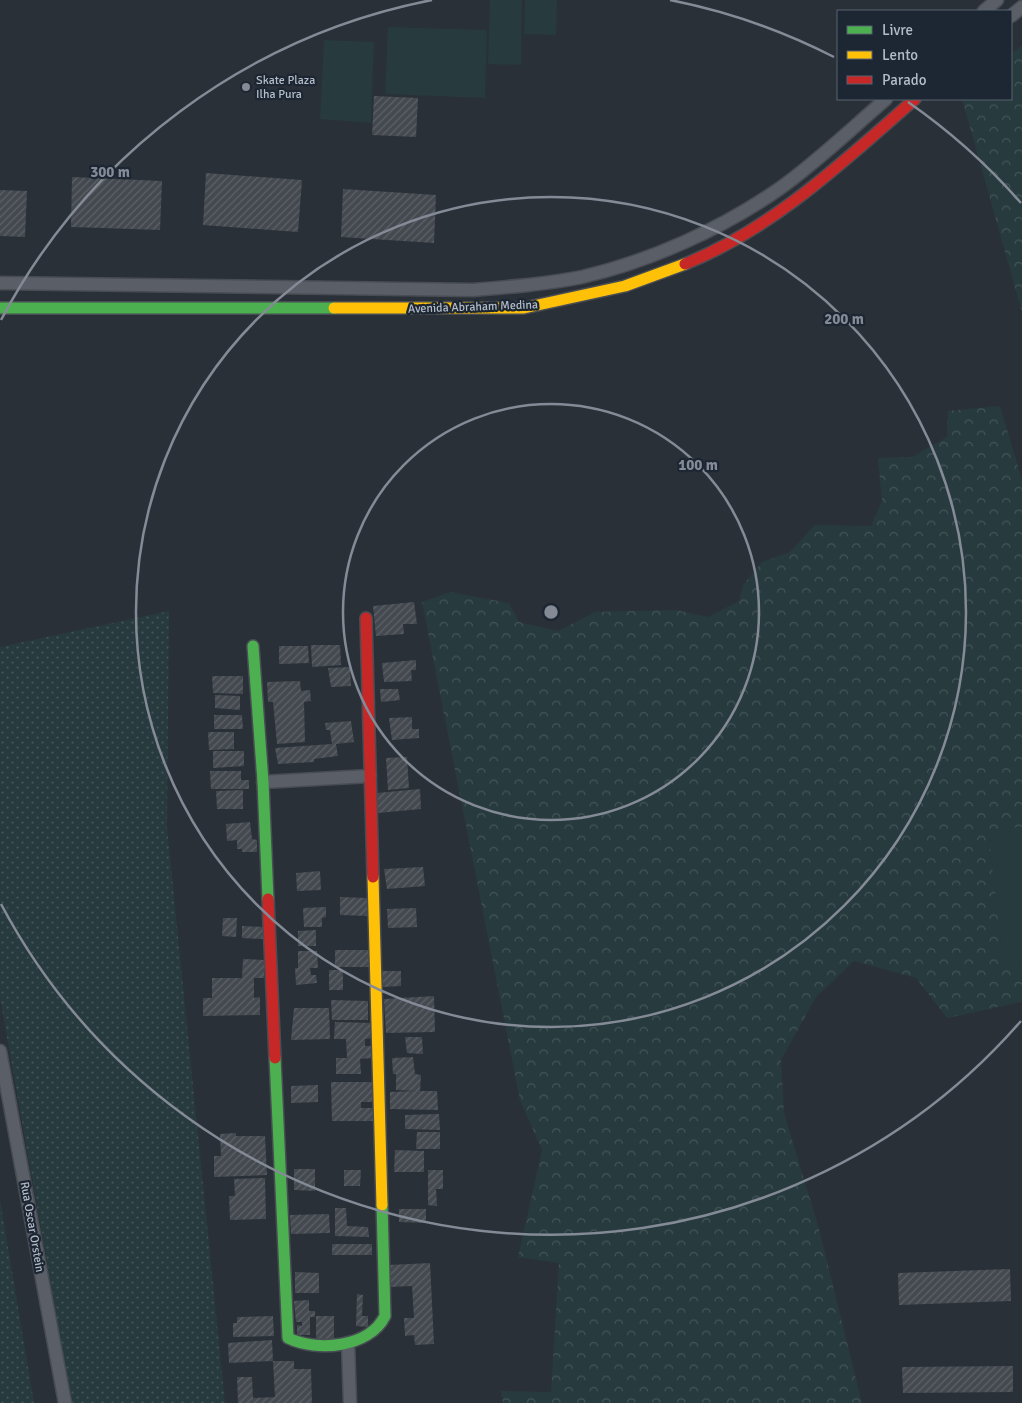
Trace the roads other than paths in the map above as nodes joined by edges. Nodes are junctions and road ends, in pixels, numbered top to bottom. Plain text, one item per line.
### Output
1 (997, 0) edge
2 (1022, 6) edge
3 (985, 10) edge
4 (1012, 15) edge
5 (885, 100) edge
6 (914, 100) edge
7 (0, 283) edge
8 (335, 288) junction
9 (366, 288) junction
10 (0, 308) edge
11 (334, 310) junction
12 (364, 310) junction
13 (366, 618) dead end
14 (253, 646) dead end
15 (370, 776) junction
16 (263, 782) junction
17 (0, 1051) edge
18 (348, 1342) junction
19 (65, 1403) edge
20 (350, 1403) edge

1 - 3 street
2 - 4 street
5 - 9 street, Avenida Abraham Medina
6 - 12 street, Avenida Abraham Medina
7 - 8 street, Avenida Abraham Medina
8 - 9 street, Avenida Abraham Medina
8 - 11 street
9 - 12 street
10 - 11 street, Avenida Abraham Medina
11 - 12 street, Avenida Abraham Medina
13 - 15 street
14 - 16 street
15 - 16 street
15 - 18 street
16 - 18 street
17 - 19 street, Rua Oscar Orstein
18 - 20 street

